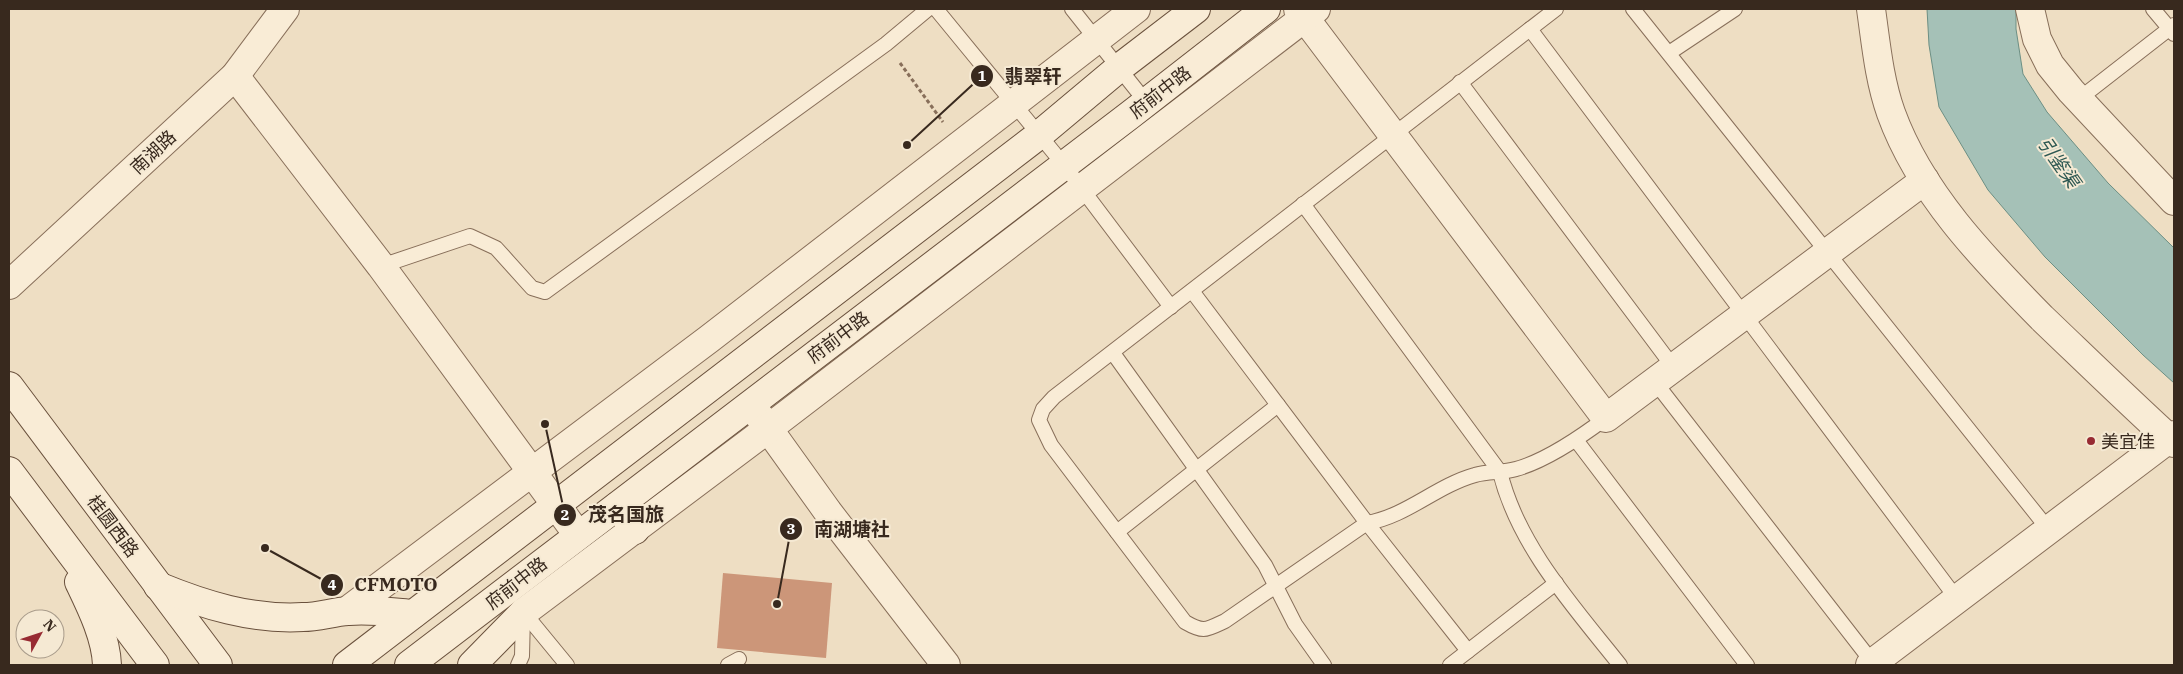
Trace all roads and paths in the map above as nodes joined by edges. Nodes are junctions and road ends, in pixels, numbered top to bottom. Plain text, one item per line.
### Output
1 (285, 9) edge
2 (928, 9) edge
3 (936, 9) edge
4 (1072, 9) edge
5 (1136, 9) edge
6 (1196, 9) edge
7 (1266, 9) edge
8 (1556, 9) edge
9 (1633, 9) edge
10 (1734, 9) edge
11 (1871, 9) edge
12 (2030, 9) edge
13 (2153, 9) edge
14 (1306, 12) edge
15 (1530, 29) junction
16 (2173, 29) edge
17 (1096, 39) junction
18 (886, 44) junction
19 (1669, 54) junction
20 (1119, 68) junction
21 (235, 76) junction
22 (1460, 82) junction
23 (2079, 99) junction
24 (1013, 102) junction
25 (1146, 102) junction
26 (1393, 134) junction
27 (1039, 135) junction
28 (960, 146) junction
29 (1064, 166) junction
30 (1925, 180) junction
31 (1082, 189) junction
32 (2174, 201) edge
33 (1303, 204) junction
34 (1828, 252) junction
35 (381, 266) junction
36 (9, 285) edge
37 (1192, 291) junction
38 (1171, 306) junction
39 (1745, 314) junction
40 (1113, 353) junction
41 (1664, 375) junction
42 (9, 386) edge
43 (750, 404) junction
44 (1278, 406) junction
45 (1606, 418) junction
46 (769, 428) junction
47 (2173, 439) edge
48 (1576, 440) junction
49 (1196, 470) junction
50 (9, 471) edge
51 (531, 472) junction
52 (1500, 472) junction
53 (556, 505) junction
54 (618, 506) junction
55 (1367, 524) junction
56 (635, 530) junction
57 (2049, 530) junction
58 (1117, 532) junction
59 (578, 535) junction
60 (58, 537) junction
61 (1556, 583) junction
62 (1275, 585) junction
63 (158, 586) junction
64 (506, 591) junction
65 (1958, 599) junction
66 (347, 611) junction
67 (524, 612) junction
68 (413, 614) junction
69 (1468, 651) junction
70 (1871, 664) edge
71 (107, 665) edge
72 (155, 665) edge
73 (218, 665) edge
74 (347, 665) edge
75 (409, 665) edge
76 (472, 665) edge
77 (518, 665) edge
78 (567, 665) edge
79 (946, 665) edge
80 (1324, 665) edge
81 (1450, 665) edge
82 (1620, 665) edge
83 (1747, 665) edge

1 - 21 street, 南湖路
2 - 18 lane
3 - 24 lane
4 - 17 lane
5 - 17 street
6 - 20 street
7 - 25 street, 府前中路
8 - 15 lane
9 - 19 lane
10 - 19 lane
11 - 30 street
12 - 23 street
13 - 16 lane
14 - 26 street
14 - 31 street
15 - 22 lane
15 - 39 lane
16 - 23 lane
17 - 20 lane
17 - 24 street
18 - 28 path
18 - 35 lane
19 - 34 lane
20 - 25 lane
20 - 27 street
21 - 35 street
21 - 36 street, 南湖路
22 - 26 lane
22 - 41 lane
23 - 32 street
24 - 27 lane
24 - 28 street
25 - 29 street, 府前中路
26 - 33 lane
26 - 45 street
27 - 29 lane
27 - 53 street
28 - 51 street
29 - 31 lane
29 - 43 street, 府前中路
30 - 34 street
30 - 47 street
31 - 38 lane
31 - 46 street
33 - 37 lane
33 - 52 lane
34 - 39 street
34 - 57 lane
35 - 51 street
37 - 38 lane
37 - 44 lane
38 - 40 lane
39 - 41 street
39 - 65 lane
40 - 49 lane
40 - 58 lane
41 - 45 street
41 - 70 lane
42 - 63 street, 桂圆西路
43 - 46 street
43 - 54 street, 府前中路
44 - 49 lane
44 - 55 lane
45 - 48 lane
46 - 56 street
46 - 79 street
47 - 57 street
48 - 52 lane
48 - 83 lane
49 - 58 lane
49 - 62 lane
50 - 60 street
51 - 53 street
51 - 66 street
52 - 55 lane
52 - 61 lane
53 - 59 street
53 - 68 street
54 - 56 street
54 - 59 street, 府前中路
55 - 62 lane
55 - 69 lane
56 - 67 street
57 - 65 street
58 - 62 lane
59 - 64 street, 府前中路
60 - 71 street
60 - 72 street
61 - 69 lane
61 - 82 lane
62 - 80 lane
63 - 66 street
63 - 73 street, 桂圆西路
64 - 67 lane
64 - 75 street, 府前中路
65 - 70 street
66 - 68 street
67 - 76 street
67 - 77 lane
67 - 78 lane
68 - 74 street
69 - 81 lane

